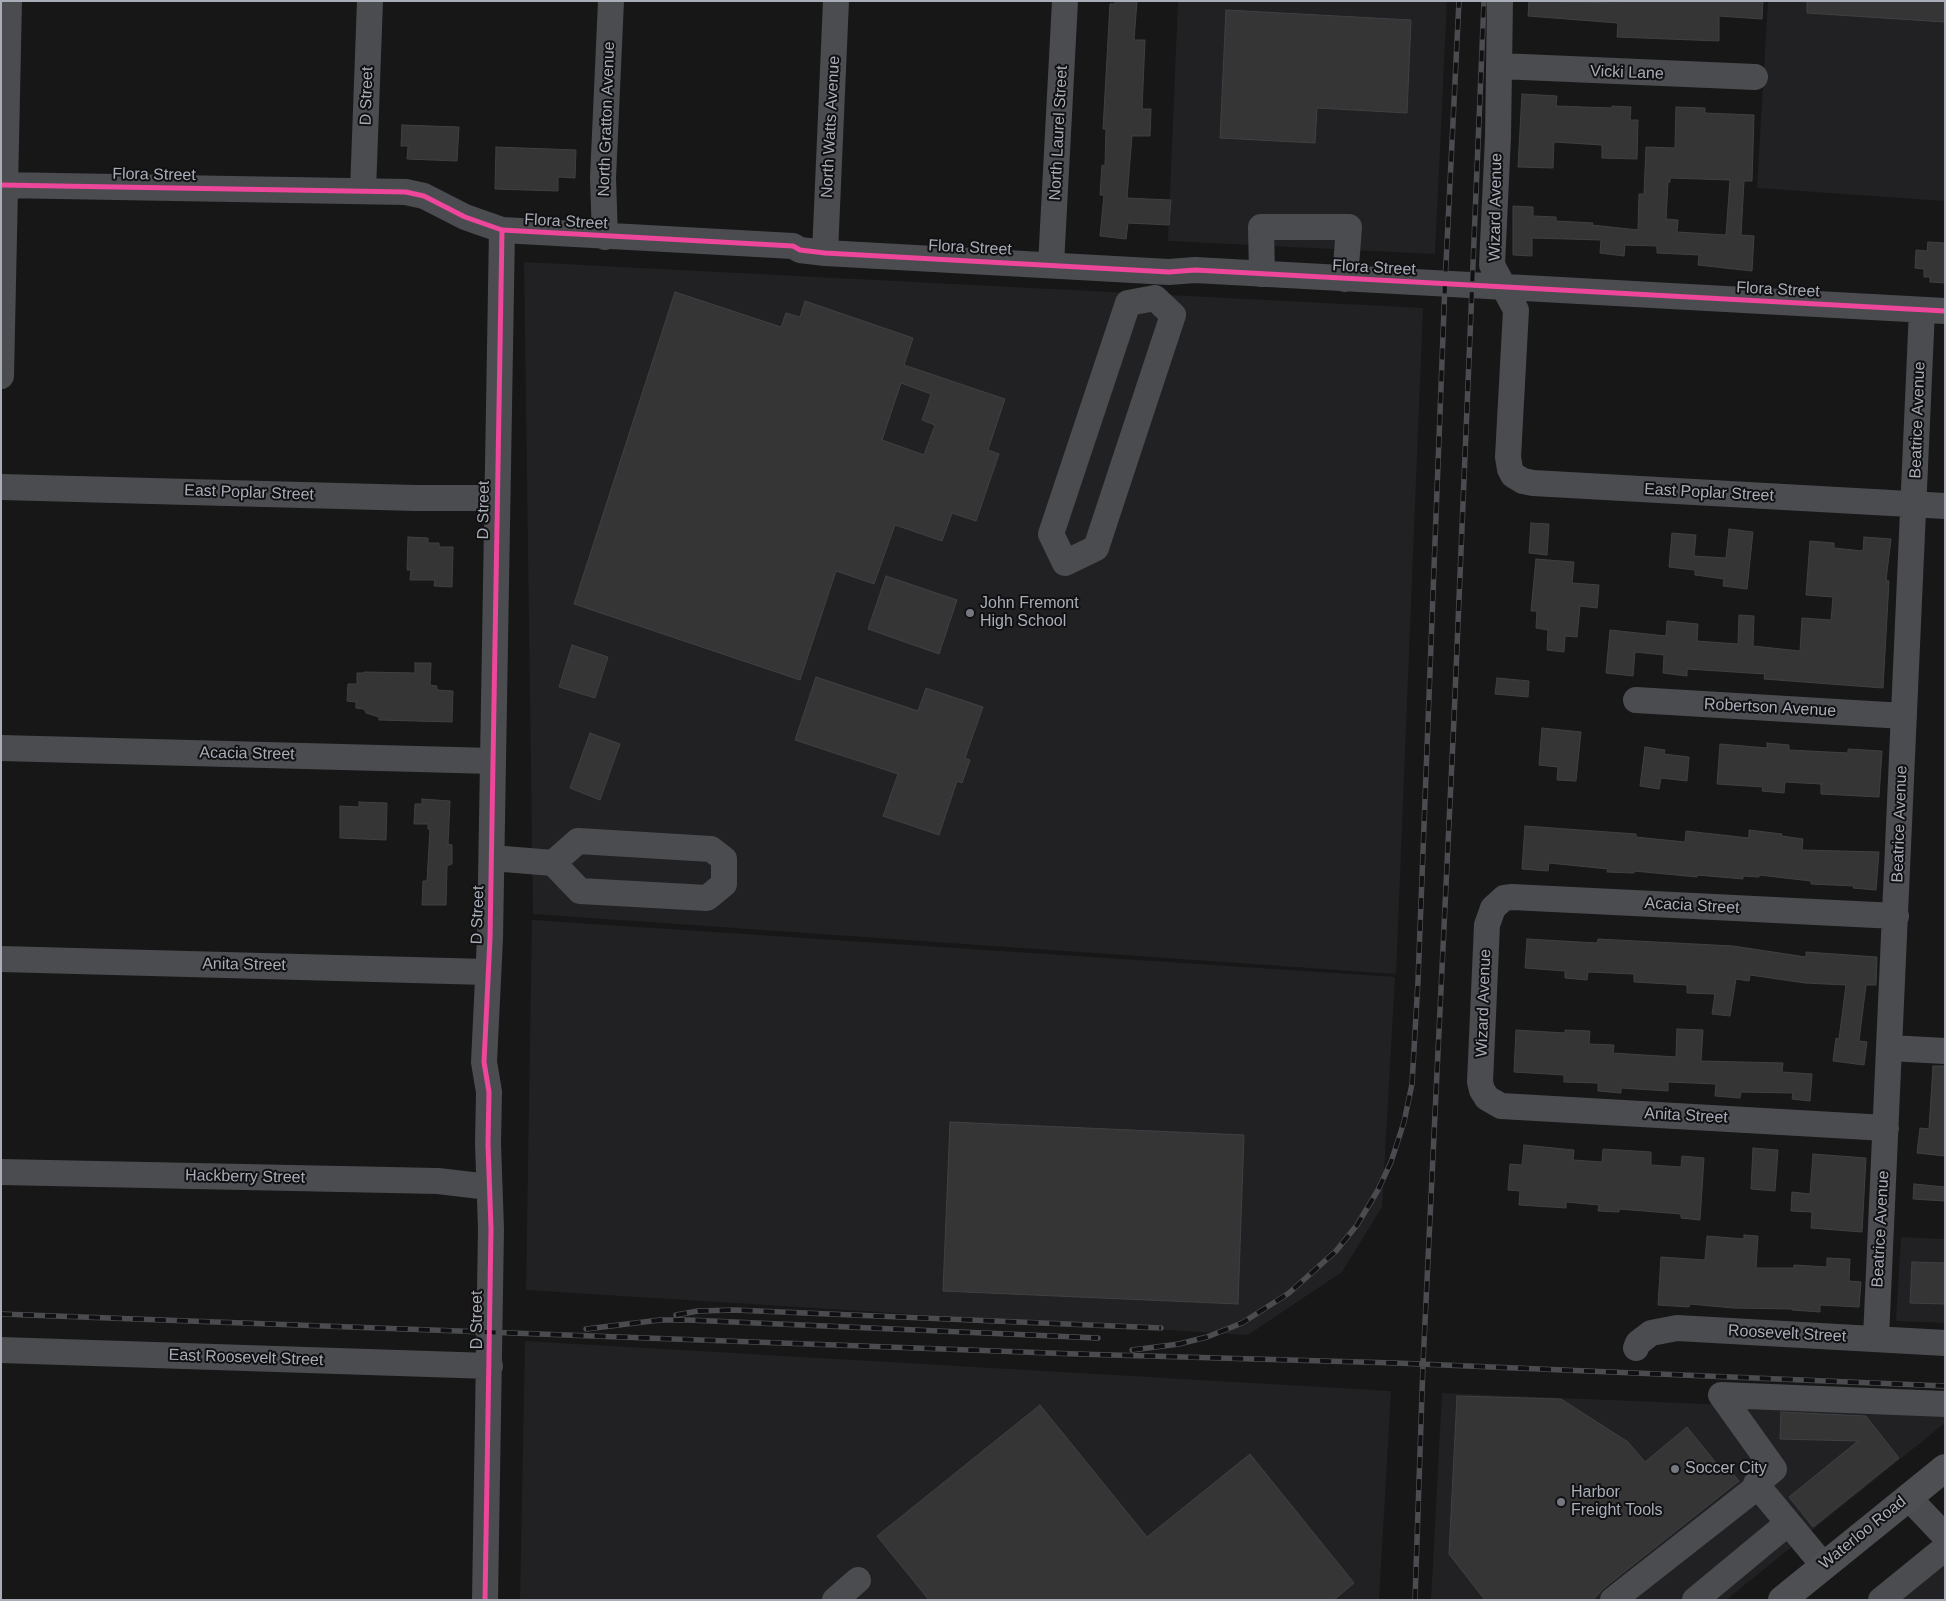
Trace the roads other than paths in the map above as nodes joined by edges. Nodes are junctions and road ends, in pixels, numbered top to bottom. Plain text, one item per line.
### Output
1 (9, 1) edge
2 (370, 1) edge
3 (611, 1) edge
4 (836, 1) edge
5 (1065, 1) edge
6 (1500, 1) edge
7 (1500, 66) junction
8 (1755, 78) dead end
9 (4, 185) edge
10 (363, 191) junction
11 (502, 230) junction
12 (605, 237) junction
13 (825, 252) junction
14 (1051, 265) junction
15 (1169, 272) junction
16 (1262, 274) junction
17 (1345, 279) junction
18 (1505, 287) junction
19 (1155, 298) junction
20 (1933, 311) edge
21 (1, 376) edge
22 (1509, 438) joint
23 (1, 487) edge
24 (497, 498) junction
25 (1914, 505) junction
26 (1945, 506) edge
27 (1636, 700) dead end
28 (1904, 716) junction
29 (1, 748) edge
30 (493, 761) junction
31 (492, 858) junction
32 (553, 863) junction
33 (1493, 908) joint
34 (1896, 916) junction
35 (1, 959) edge
36 (487, 972) junction
37 (1890, 1048) junction
38 (1945, 1051) edge
39 (1487, 1098) joint
40 (1886, 1128) junction
41 (1, 1172) edge
42 (489, 1187) junction
43 (1876, 1338) junction
44 (1945, 1343) edge
45 (1636, 1348) dead end
46 (1, 1350) edge
47 (490, 1366) junction
48 (1945, 1404) edge
49 (1945, 1468) edge
50 (1757, 1486) junction
51 (1908, 1496) junction
52 (1788, 1523) junction
53 (1945, 1536) edge
54 (1945, 1548) edge
55 (1824, 1566) junction
56 (858, 1580) dead end
57 (485, 1600) edge
58 (835, 1600) edge
59 (1613, 1600) edge
60 (1695, 1600) edge
61 (1782, 1600) edge
62 (1880, 1600) edge

1 - 9 street
2 - 10 street, D Street
3 - 12 street, North Gratton Avenue
4 - 13 street, North Watts Avenue
5 - 14 street, North Laurel Street
6 - 7 street, Wizard Avenue
7 - 8 street, Vicki Lane
7 - 18 street, Wizard Avenue
9 - 10 street, Flora Street
9 - 21 street
10 - 11 street, Flora Street
11 - 12 street, Flora Street
11 - 24 street, D Street
12 - 13 street, Flora Street
13 - 14 street, Flora Street
14 - 15 street, Flora Street
15 - 16 street, Flora Street
15 - 19 street
16 - 17 street, Flora Street
16 - 17 street
17 - 18 street, Flora Street
18 - 20 street, Flora Street
18 - 22 street, Wizard Avenue
19 - 19 street
20 - 25 street, Beatrice Avenue
22 - 25 street, East Poplar Street
23 - 24 street, East Poplar Street
24 - 30 street, D Street
25 - 26 street, East Poplar Street
25 - 28 street, Beatrice Avenue
27 - 28 street, Robertson Avenue
28 - 34 street, Beatrice Avenue
29 - 30 street, Acacia Street
30 - 31 street, D Street
31 - 32 street
31 - 36 street, D Street
32 - 32 street
33 - 34 street, Acacia Street
33 - 39 street, Wizard Avenue
34 - 37 street, Beatrice Avenue
35 - 36 street, Anita Street
36 - 42 street, D Street
37 - 38 street
37 - 40 street, Beatrice Avenue
39 - 40 street, Anita Street
40 - 43 street, Beatrice Avenue
41 - 42 street, Hackberry Street
42 - 47 street, D Street
43 - 44 street, Roosevelt Street
43 - 45 street, Roosevelt Street
46 - 47 street, East Roosevelt Street
47 - 57 street, D Street
48 - 50 street
49 - 51 main road, Waterloo Road
50 - 52 street
50 - 59 street
51 - 53 street
51 - 55 main road, Waterloo Road
52 - 55 street
52 - 60 street
54 - 62 street
55 - 61 main road, Waterloo Road
56 - 58 street

